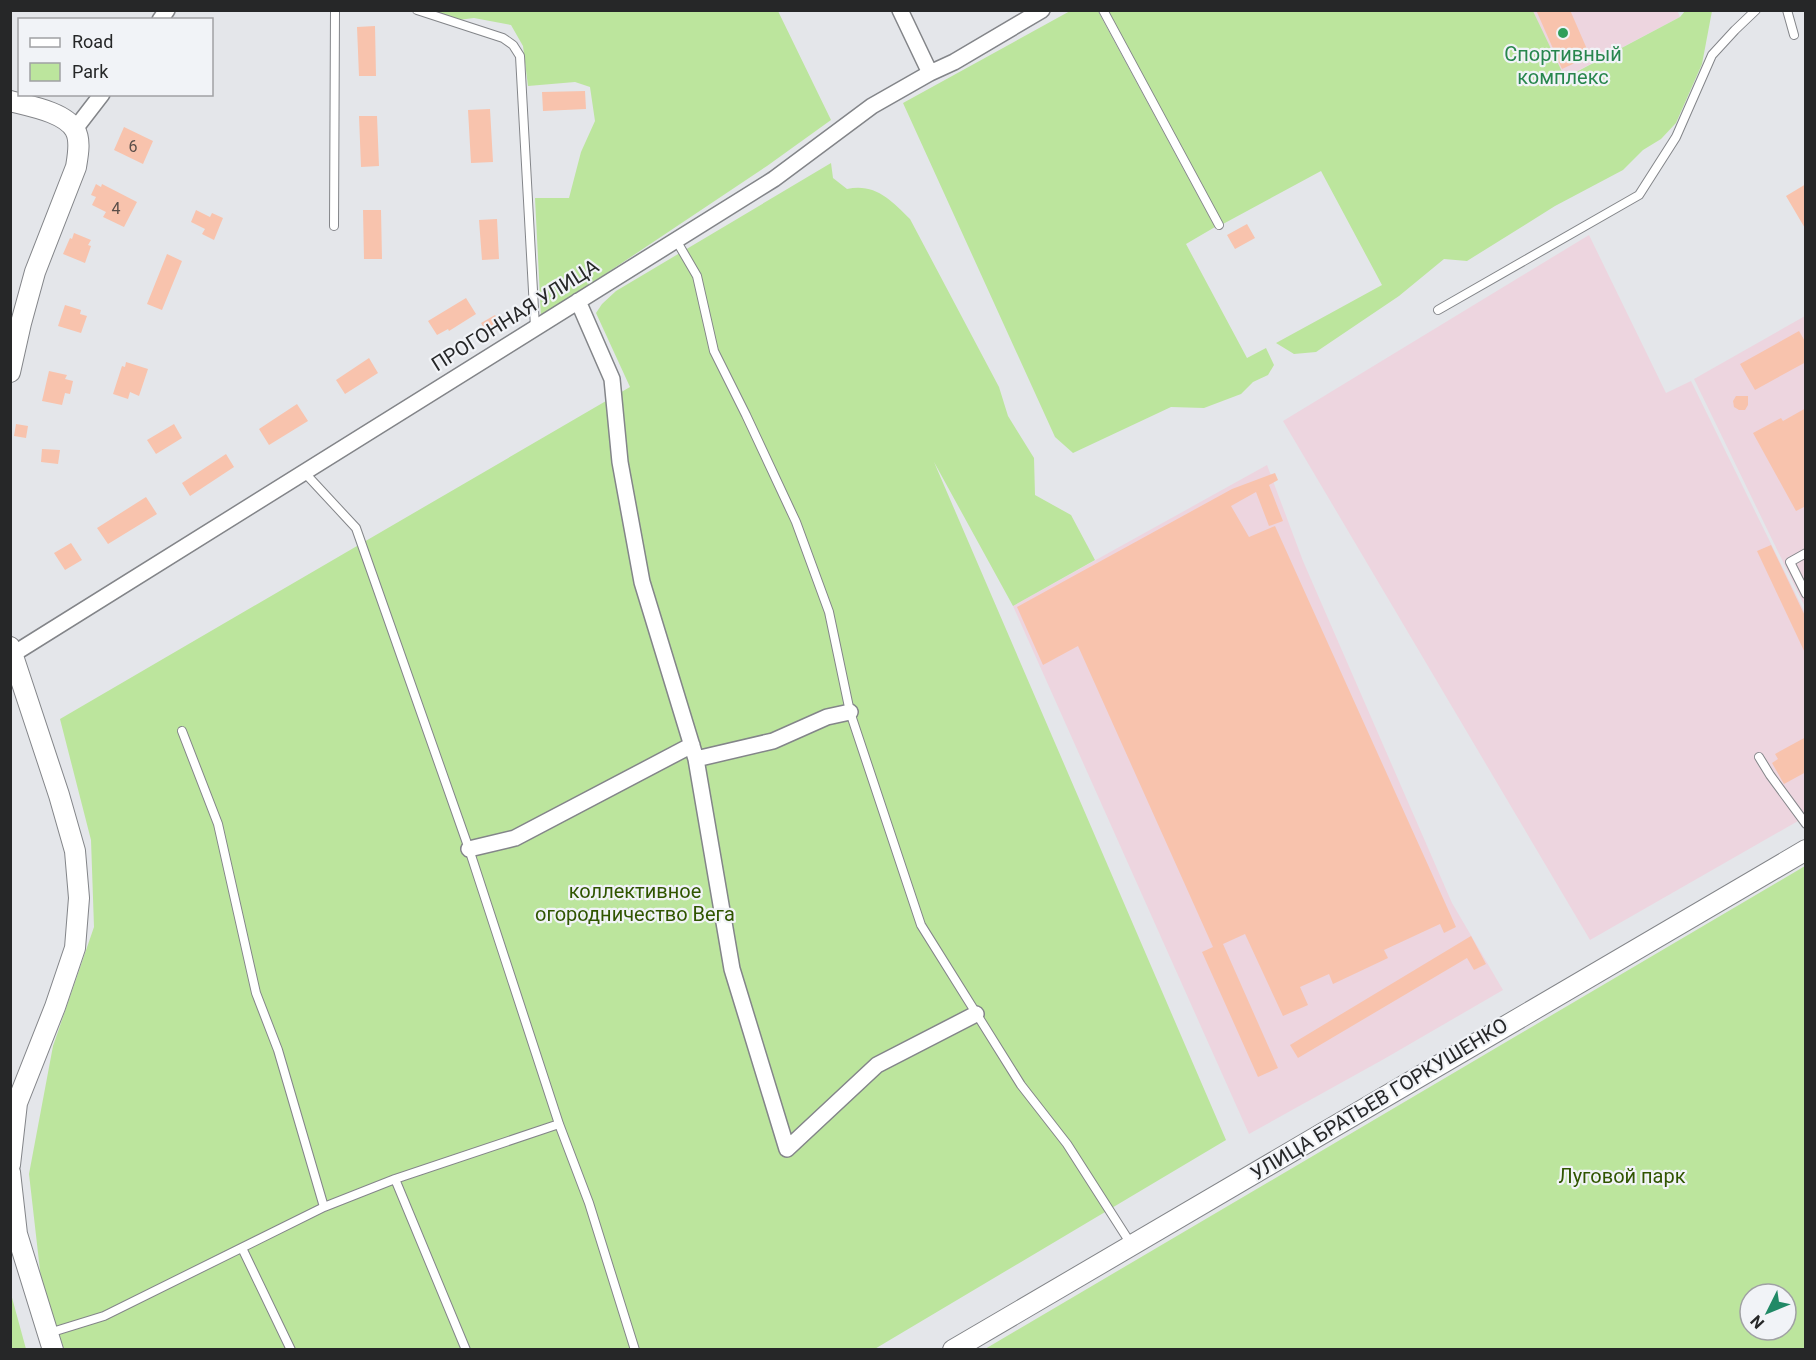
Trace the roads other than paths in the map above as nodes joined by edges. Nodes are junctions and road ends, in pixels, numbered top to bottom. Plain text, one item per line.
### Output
1 (335, 10) edge
2 (417, 10) edge
3 (900, 10) edge
4 (1042, 10) edge
5 (1103, 10) edge
6 (1756, 10) edge
7 (1787, 10) edge
8 (1794, 35) dead end
9 (930, 73) junction
10 (100, 96) edge
11 (10, 102) edge
12 (75, 129) junction
13 (1219, 225) dead end
14 (334, 226) dead end
15 (676, 240) junction
16 (578, 301) junction
17 (1438, 310) dead end
18 (535, 327) junction
19 (10, 372) edge
20 (304, 472) junction
21 (1806, 553) edge
22 (1806, 594) edge
23 (11, 653) edge
24 (850, 712) junction
25 (182, 731) dead end
26 (694, 752) junction
27 (1759, 757) dead end
28 (1806, 824) edge
29 (469, 849) junction
30 (1806, 850) edge
31 (976, 1014) junction
32 (559, 1124) junction
33 (10, 1165) edge
34 (10, 1172) edge
35 (395, 1179) junction
36 (324, 1207) junction
37 (1132, 1246) junction
38 (242, 1248) junction
39 (50, 1341) edge
40 (291, 1350) edge
41 (466, 1350) edge
42 (635, 1350) edge
43 (953, 1350) edge

1 - 14 lane
2 - 18 lane
3 - 9 street
4 - 9 street, ПРОГОННАЯ УЛИЦА
5 - 13 lane
6 - 17 lane
7 - 8 lane
9 - 15 street, ПРОГОННАЯ УЛИЦА
10 - 12 street
11 - 12 street
12 - 19 street
15 - 16 street, ПРОГОННАЯ УЛИЦА
15 - 24 lane
16 - 18 street, ПРОГОННАЯ УЛИЦА
16 - 26 street
18 - 20 street, ПРОГОННАЯ УЛИЦА
20 - 23 street, ПРОГОННАЯ УЛИЦА
20 - 29 lane
21 - 22 lane
23 - 33 street
24 - 26 street
24 - 31 lane
25 - 36 lane
26 - 29 street
26 - 31 street
27 - 28 lane
29 - 32 lane
30 - 37 street, УЛИЦА БРАТЬЕВ ГОРКУШЕНКО
31 - 37 lane
32 - 35 lane
32 - 42 lane
34 - 39 street
35 - 36 lane
35 - 41 lane
36 - 38 lane
37 - 43 street, УЛИЦА БРАТЬЕВ ГОРКУШЕНКО
38 - 39 lane
38 - 40 lane

